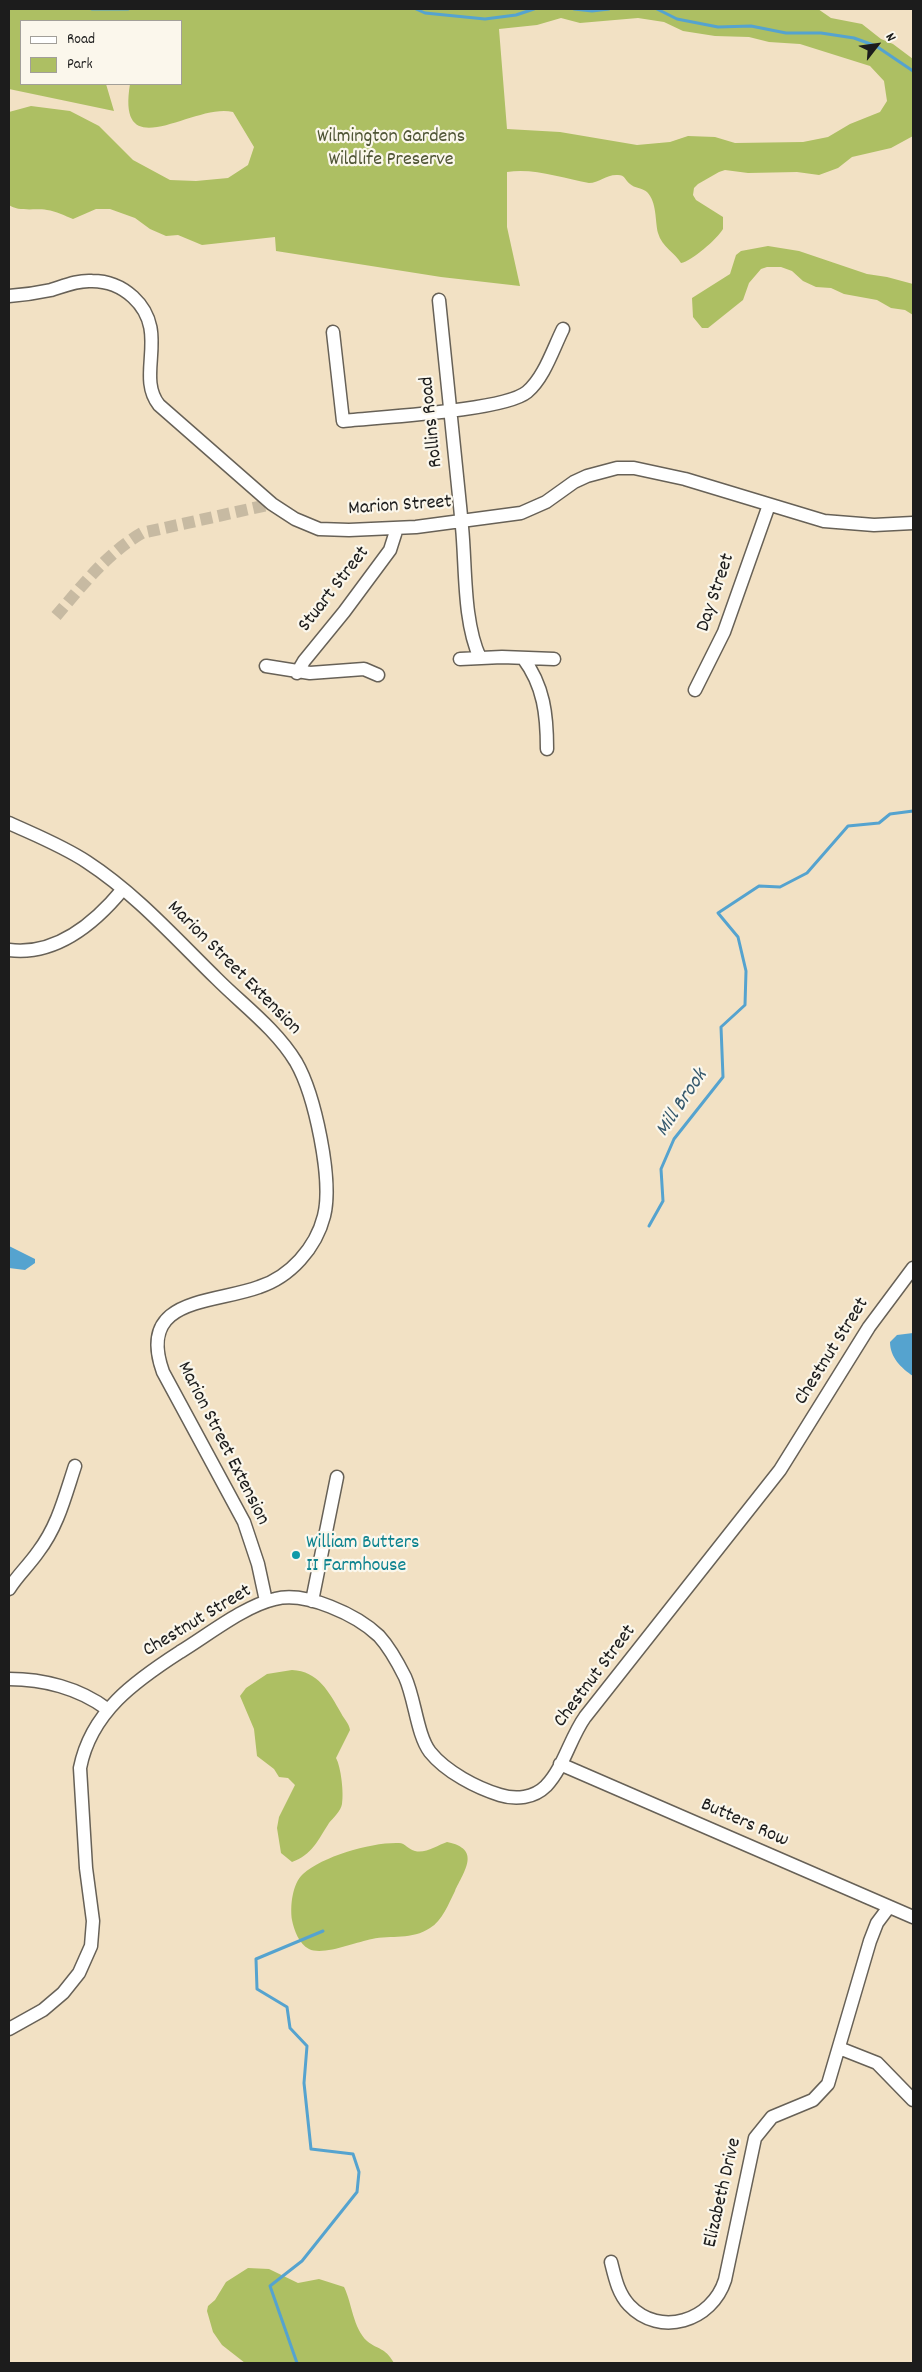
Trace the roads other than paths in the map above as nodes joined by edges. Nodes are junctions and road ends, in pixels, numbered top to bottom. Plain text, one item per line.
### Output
1 (9, 296) edge
2 (439, 300) dead end
3 (563, 329) dead end
4 (333, 332) dead end
5 (451, 410) junction
6 (768, 505) junction
7 (462, 522) junction
8 (913, 523) edge
9 (397, 528) junction
10 (480, 658) junction
11 (523, 658) junction
12 (460, 659) dead end
13 (554, 659) dead end
14 (266, 666) dead end
15 (298, 673) junction
16 (378, 674) dead end
17 (695, 690) dead end
18 (547, 749) dead end
19 (9, 822) edge
20 (123, 889) junction
21 (9, 950) edge
22 (913, 1268) edge
23 (75, 1466) dead end
24 (337, 1477) dead end
25 (9, 1589) edge
26 (266, 1601) junction
27 (312, 1601) junction
28 (9, 1679) edge
29 (107, 1708) junction
30 (560, 1764) junction
31 (888, 1907) junction
32 (913, 1917) edge
33 (9, 2030) edge
34 (839, 2048) junction
35 (913, 2100) edge
36 (611, 2262) dead end

1 - 9 street, Marion Street
2 - 5 street, Rollins Road
3 - 5 street
4 - 5 street
5 - 7 street, Rollins Road
6 - 7 street, Marion Street
6 - 8 street, Marion Street
6 - 17 street, Day Street
7 - 9 street, Marion Street
7 - 10 street, Rollins Road
9 - 15 street, Stuart Street
10 - 11 street
10 - 12 street
11 - 13 street
11 - 18 street
14 - 15 street
15 - 16 street
19 - 20 street, Marion Street Extension
20 - 21 street
20 - 26 street, Marion Street Extension
22 - 30 street, Chestnut Street
23 - 25 street
24 - 27 street
26 - 27 street, Chestnut Street
26 - 29 street, Chestnut Street
27 - 30 street, Chestnut Street
28 - 29 street
29 - 33 street, Chestnut Street
30 - 31 street, Butters Row
31 - 32 street, Butters Row
31 - 34 street, Elizabeth Drive
34 - 35 street
34 - 36 street, Elizabeth Drive

